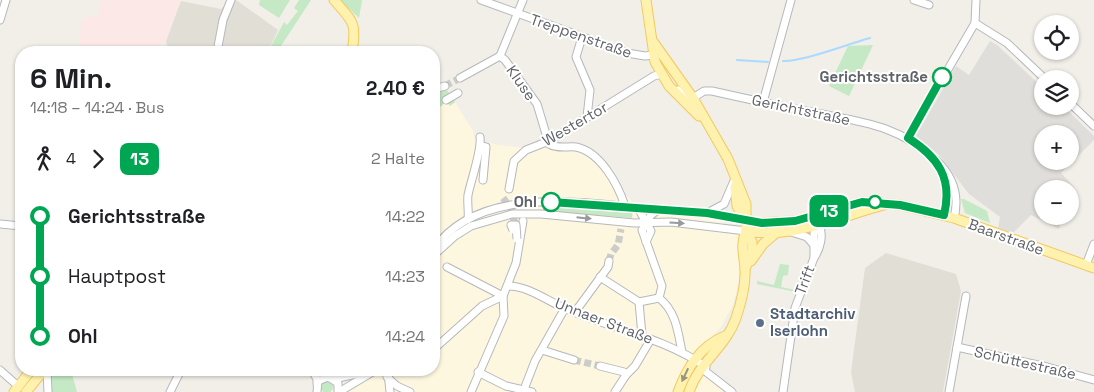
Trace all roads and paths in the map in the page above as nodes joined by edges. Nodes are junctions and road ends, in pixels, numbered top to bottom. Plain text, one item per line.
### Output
1 (6, 0) edge
2 (231, 0) edge
3 (327, 0) edge
4 (334, 0) edge
5 (481, 0) edge
6 (523, 0) edge
7 (646, 0) edge
8 (791, 0) edge
9 (914, 0) edge
10 (976, 0) edge
11 (929, 5) dead end
12 (518, 14) junction
13 (349, 18) junction
14 (0, 20) edge
15 (975, 23) junction
16 (582, 37) junction
17 (654, 43) junction
18 (217, 46) edge
19 (353, 46) edge
20 (653, 55) junction
21 (500, 56) junction
22 (1036, 70) edge
23 (663, 76) junction
24 (460, 78) tunnel mouth
25 (445, 86) tunnel mouth
26 (440, 87) edge
27 (458, 93) dead end
28 (693, 98) junction
29 (446, 100) dead end
30 (763, 102) junction
31 (1079, 112) edge
32 (587, 117) junction
33 (705, 122) junction
34 (1094, 126) edge
35 (480, 137) dead end
36 (908, 138) junction
37 (549, 140) junction
38 (481, 146) junction
39 (937, 161) junction
40 (734, 179) junction
41 (483, 180) dead end
42 (509, 189) dead end
43 (536, 203) junction
44 (888, 204) junction
45 (625, 206) junction
46 (638, 208) junction
47 (658, 210) junction
48 (707, 213) junction
49 (535, 214) junction
50 (821, 214) junction
51 (944, 215) junction
52 (468, 218) junction
53 (954, 218) junction
54 (744, 219) junction
55 (523, 221) dead end
56 (646, 223) junction
57 (0, 224) edge
58 (15, 225) edge
59 (818, 225) junction
60 (746, 231) junction
61 (788, 231) junction
62 (777, 232) junction
63 (517, 238) tunnel mouth
64 (440, 243) edge
65 (1094, 244) edge
66 (813, 246) junction
67 (440, 250) edge
68 (519, 253) junction
69 (814, 258) junction
70 (609, 261) tunnel mouth
71 (447, 267) dead end
72 (1090, 267) edge
73 (745, 269) junction
74 (600, 277) junction
75 (508, 286) junction
76 (503, 296) junction
77 (966, 296) dead end
78 (659, 298) junction
79 (639, 302) junction
80 (565, 308) junction
81 (575, 312) junction
82 (642, 335) junction
83 (651, 339) junction
84 (440, 344) edge
85 (957, 347) junction
86 (542, 350) junction
87 (682, 352) junction
88 (574, 360) tunnel mouth
89 (698, 362) junction
90 (600, 366) tunnel mouth
91 (0, 370) edge
92 (478, 372) junction
93 (26, 376) edge
94 (41, 376) edge
95 (47, 376) edge
96 (178, 376) edge
97 (314, 376) edge
98 (328, 376) edge
99 (341, 376) edge
100 (364, 376) edge
101 (387, 376) edge
102 (389, 376) edge
103 (626, 376) junction
104 (330, 378) junction
105 (1094, 380) edge
106 (317, 384) junction
107 (16, 389) edge
108 (523, 391) edge
109 (26, 392) edge
110 (48, 392) edge
111 (170, 392) edge
112 (316, 392) edge
113 (339, 392) edge
114 (390, 392) edge
115 (410, 392) edge
116 (471, 392) edge
117 (532, 392) edge
118 (615, 392) edge
119 (678, 392) edge
120 (689, 392) edge
121 (732, 392) edge
122 (783, 392) edge
123 (949, 392) edge

1 - 14 street
2 - 18 street
3 - 13 main road
4 - 13 main road
5 - 12 street, Treppenstraße
6 - 12 street, Kluse
7 - 17 main road
8 - 30 street
9 - 11 street
10 - 15 street
12 - 16 street, Treppenstraße
12 - 21 street, Kluse
13 - 19 main road
15 - 22 street
15 - 36 street
16 - 20 street, Treppenstraße
16 - 32 street
17 - 20 main road
17 - 28 main road
20 - 23 main road
21 - 24 street
21 - 37 street, Kluse
23 - 28 street
23 - 32 street, Westertor
23 - 33 main road
25 - 26 street
27 - 29 street
28 - 30 street, Gerichtstraße
28 - 33 main road
30 - 36 street, Gerichtstraße
31 - 34 street
32 - 37 street, Westertor
33 - 40 main road
35 - 38 street
36 - 39 street, Gerichtstraße
37 - 42 street, Westertor
37 - 45 street
38 - 41 street
38 - 52 street
39 - 51 street, Gerichtstraße
39 - 53 street, Gerichtstraße
40 - 48 street
40 - 54 main road
40 - 54 main road
43 - 45 street
43 - 49 street
43 - 52 street
44 - 50 main road, Baarstraße
44 - 51 main road, Baarstraße
44 - 59 main road, Baarstraße
45 - 46 street
46 - 47 street
46 - 56 street
47 - 48 street
47 - 56 street
48 - 54 street
49 -> 56 street
49 - 67 street
50 - 54 main road, Baarstraße
50 - 59 street, Trift
51 - 53 main road, Baarstraße
52 - 64 street
53 - 72 main road, Baarstraße
54 - 60 main road
55 - 68 street
56 -> 60 street
56 - 78 street
57 - 58 street
59 - 61 main road, Baarstraße
59 - 66 street, Trift
59 - 69 street, Trift
60 - 62 main road, Baarstraße
60 - 73 main road
60 - 73 main road
61 - 62 main road, Baarstraße
61 - 66 street, Trift
62 - 73 main road
63 - 68 street
65 - 72 street
66 - 69 street, Trift
68 - 75 street
69 - 122 street, Trift
70 - 74 street
71 - 76 street
73 - 89 main road
74 - 79 street
74 - 81 street
75 - 76 street
75 - 80 street, Unnaer Straße
76 - 84 street
76 - 92 street
77 - 85 street
78 - 79 street
78 - 87 street
79 - 82 street
80 - 81 street, Unnaer Straße
80 - 86 street
81 - 82 street, Unnaer Straße
82 - 83 street, Unnaer Straße
83 - 87 street, Unnaer Straße
83 - 103 street
85 - 105 street, Schüttestraße
85 - 123 street
86 - 88 street
86 - 108 street
87 - 89 street, Unnaer Straße
89 -> 119 main road
89 - 120 main road
89 - 121 street, Unnaer Straße
90 - 103 street
91 - 107 street
92 - 108 street
92 - 116 street
93 - 107 main road
94 - 109 main road
95 - 110 street
96 - 111 street
97 - 106 street
98 - 104 street
99 - 104 street
100 - 113 street
101 - 114 street
102 - 115 street
103 - 118 street
104 - 106 street
104 - 113 street
106 - 112 street
108 - 117 street

